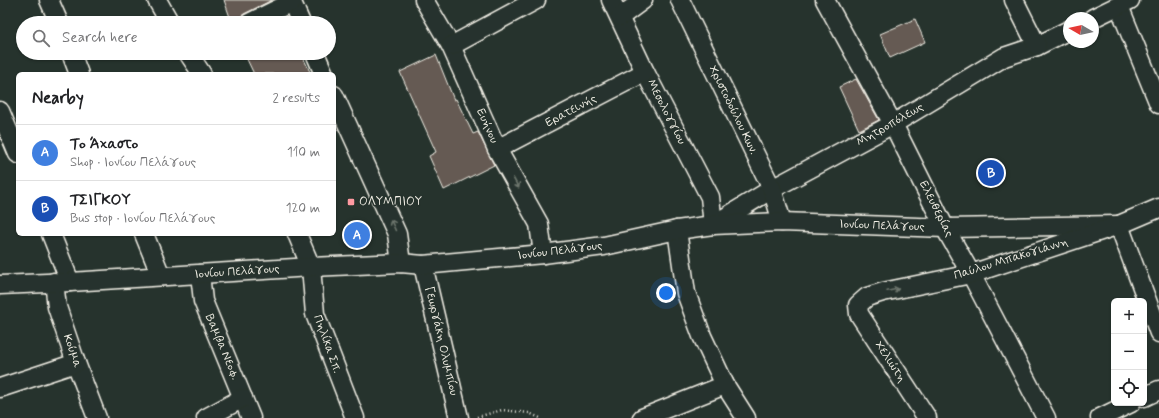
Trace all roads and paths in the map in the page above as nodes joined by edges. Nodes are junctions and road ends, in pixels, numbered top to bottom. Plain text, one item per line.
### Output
1 (49, 0) edge
2 (157, 0) edge
3 (424, 0) edge
4 (536, 0) edge
5 (611, 0) edge
6 (643, 0) edge
7 (680, 0) edge
8 (825, 0) edge
9 (1014, 0) edge
10 (292, 1) edge
11 (1125, 3) edge
12 (1099, 15) edge
13 (56, 16) edge
14 (166, 16) edge
15 (263, 16) edge
16 (298, 16) edge
17 (620, 17) junction
18 (1063, 33) edge
19 (450, 46) junction
20 (1037, 46) junction
21 (74, 60) edge
22 (193, 60) edge
23 (318, 60) edge
24 (78, 72) edge
25 (201, 72) edge
26 (323, 72) edge
27 (646, 72) junction
28 (336, 99) edge
29 (1159, 104) edge
30 (0, 111) edge
31 (893, 124) junction
32 (16, 149) edge
33 (497, 149) junction
34 (772, 189) junction
35 (1159, 208) edge
36 (782, 222) junction
37 (713, 225) junction
38 (1119, 225) junction
39 (945, 228) junction
40 (677, 230) junction
41 (51, 236) edge
42 (145, 236) edge
43 (298, 236) edge
44 (544, 254) junction
45 (401, 263) junction
46 (423, 265) junction
47 (311, 267) junction
48 (200, 274) junction
49 (971, 274) junction
50 (161, 276) junction
51 (62, 282) junction
52 (0, 285) edge
53 (858, 305) joint
54 (1159, 333) edge
55 (76, 363) junction
56 (725, 385) junction
57 (0, 388) edge
58 (1159, 390) edge
59 (1147, 396) edge
60 (243, 398) junction
61 (1125, 406) edge
62 (97, 418) edge
63 (206, 418) edge
64 (251, 418) edge
65 (354, 418) edge
66 (459, 418) edge
67 (474, 418) edge
68 (540, 418) edge
69 (642, 418) edge
70 (746, 418) edge
71 (927, 418) edge
72 (1046, 418) edge
73 (1100, 418) edge

1 - 13 street
2 - 14 street
3 - 19 street, Ευήνου
4 - 19 street
5 - 17 street, Μεσολογγίου
6 - 17 street
7 - 34 street, Χριστοδούλου Κων.
8 - 31 street, Ελευθερίας
9 - 20 street
10 - 15 street
10 - 16 street
11 - 12 street
11 - 29 street
17 - 27 street, Μεσολογγίου
18 - 20 street, Μητροπόλεως
19 - 33 street, Ευήνου
20 - 31 street, Μητροπόλεως
21 - 24 street
22 - 25 street
23 - 26 street
27 - 33 street, Ερατεινής
27 - 37 street, Μεσολογγίου
45 -> 28 street
30 - 32 street
31 - 34 street, Μητροπόλεως
31 - 39 street, Ελευθερίας
33 -> 44 street, Ευήνου
34 - 36 street, Χριστοδούλου Κων.
34 - 37 street, Μητροπόλεως
35 - 38 street, Παύλου Μπακογιάννη
36 - 37 street, Ιονίου Πελάγους
36 - 39 street, Ιονίου Πελάγους
37 - 40 street, Ιονίου Πελάγους
38 - 39 street, Ιονίου Πελάγους
38 - 49 street, Παύλου Μπακογιάννη
38 - 54 street
39 - 49 street, Ελευθερίας
40 - 44 street, Ιονίου Πελάγους
40 - 56 street
41 - 51 street, Κούμα
42 - 50 street
43 - 47 street, Πηλίκα Σπ.
44 - 46 street, Ιονίου Πελάγους
45 - 46 street, Ιονίου Πελάγους
45 - 47 street, Ιονίου Πελάγους
46 - 66 street, Γεωργάκη Ολυμπίου
47 - 48 street, Ιονίου Πελάγους
47 - 65 street, Πηλίκα Σπ.
48 - 50 street, Ιονίου Πελάγους
48 - 60 street, Βαμβα Νεοφ.
53 -> 49 street, Παύλου Μπακογιάννη
49 - 72 street, Ελευθερίας
50 - 51 street, Ιονίου Πελάγους
51 - 52 street, Ιονίου Πελάγους
51 - 55 street, Κούμα
53 - 71 street, Χελιώτη
55 - 57 street
55 - 62 street, Κούμα
56 - 69 street
56 - 70 street
58 - 59 street
60 - 63 street
60 - 64 street, Βαμβα Νεοφ.
61 - 73 street
67 - 68 path

